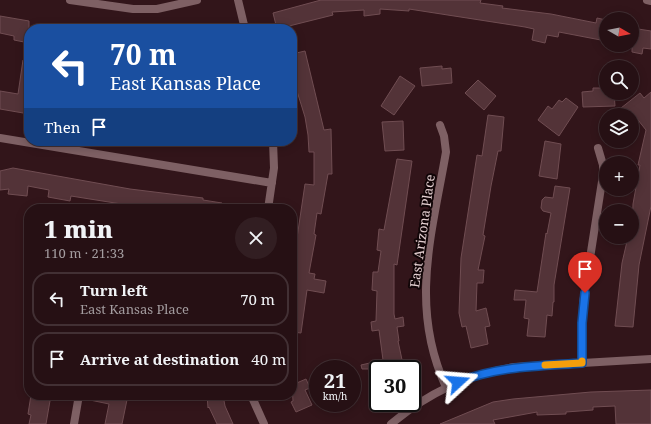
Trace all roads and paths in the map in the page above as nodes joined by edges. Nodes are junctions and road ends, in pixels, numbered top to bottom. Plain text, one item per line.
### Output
1 (70, 0) edge
2 (197, 0) edge
3 (238, 0) edge
4 (646, 0) edge
5 (651, 1) edge
6 (244, 24) edge
7 (440, 126) dead end
8 (0, 138) edge
9 (24, 142) edge
10 (48, 146) edge
11 (273, 146) edge
12 (598, 148) dead end
13 (272, 183) junction
14 (269, 204) edge
15 (651, 359) edge
16 (582, 363) junction
17 (446, 387) junction
18 (78, 400) edge
19 (253, 400) edge
20 (74, 424) edge
21 (264, 424) edge
22 (391, 424) edge

1 - 2 street
3 - 6 street
4 - 5 street
7 - 17 street, East Arizona Place
8 - 9 street
10 - 13 street
11 - 13 street
12 - 16 street
13 - 14 street
15 - 16 street
16 - 17 street
17 - 22 street
18 - 20 street
19 - 21 street

